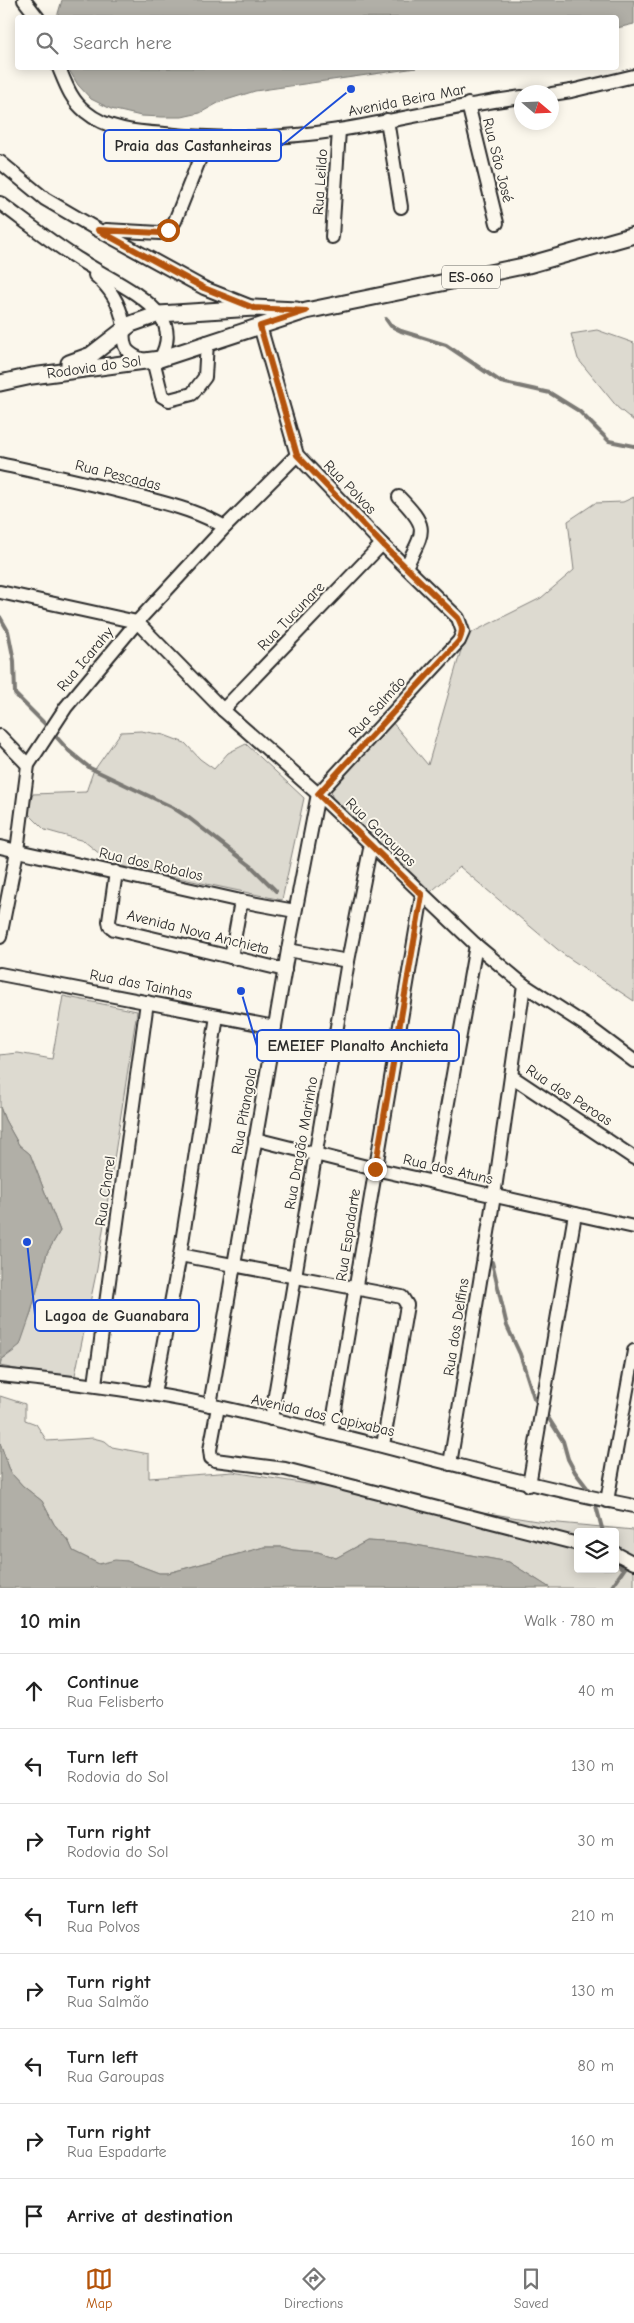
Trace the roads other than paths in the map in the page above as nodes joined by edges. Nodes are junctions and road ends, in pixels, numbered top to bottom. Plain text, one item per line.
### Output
1 (24, 0) edge
2 (36, 15) edge
3 (60, 70) edge
4 (634, 76) edge
5 (559, 93) edge
6 (514, 98) edge
7 (468, 104) junction
8 (386, 120) junction
9 (339, 130) junction
10 (208, 138) junction
11 (0, 162) edge
12 (0, 203) edge
13 (401, 207) dead end
14 (497, 223) dead end
15 (98, 230) junction
16 (634, 235) edge
17 (332, 237) dead end
18 (78, 260) junction
19 (254, 308) junction
20 (306, 311) junction
21 (160, 314) junction
22 (260, 326) junction
23 (124, 330) junction
24 (207, 342) junction
25 (152, 360) junction
26 (32, 376) junction
27 (0, 383) edge
28 (297, 455) junction
29 (0, 464) edge
30 (399, 497) dead end
31 (224, 527) junction
32 (382, 544) junction
33 (406, 567) junction
34 (0, 592) edge
35 (137, 622) junction
36 (459, 641) joint
37 (224, 710) junction
38 (0, 736) edge
39 (28, 765) junction
40 (318, 794) junction
41 (371, 844) junction
42 (0, 847) edge
43 (16, 851) junction
44 (116, 872) junction
45 (422, 895) junction
46 (241, 901) junction
47 (295, 911) junction
48 (0, 937) edge
49 (476, 945) junction
50 (288, 950) junction
51 (231, 958) junction
52 (348, 960) junction
53 (285, 970) junction
54 (0, 974) edge
55 (524, 985) junction
56 (148, 1002) junction
57 (217, 1016) junction
58 (275, 1028) junction
59 (634, 1061) edge
60 (511, 1076) junction
61 (255, 1139) junction
62 (315, 1154) junction
63 (634, 1158) edge
64 (375, 1169) junction
65 (434, 1181) junction
66 (494, 1196) junction
67 (575, 1214) junction
68 (634, 1227) edge
69 (180, 1255) junction
70 (234, 1265) junction
71 (295, 1277) junction
72 (356, 1288) junction
73 (634, 1351) edge
74 (0, 1375) edge
75 (95, 1384) junction
76 (154, 1394) junction
77 (214, 1406) junction
78 (271, 1419) junction
79 (330, 1433) junction
80 (383, 1446) junction
81 (450, 1464) junction
82 (529, 1485) junction
83 (607, 1501) junction
84 (634, 1506) edge
85 (574, 1543) edge
86 (619, 1555) edge
87 (634, 1563) edge

1 - 2 street
3 - 10 street, Avenida Beira Mar
4 - 5 street
6 - 7 street, Avenida Beira Mar
7 - 8 street, Avenida Beira Mar
7 - 14 street, Rua São José
8 - 9 street, Avenida Beira Mar
8 - 13 street
9 - 10 street, Avenida Beira Mar
9 - 17 street, Rua Leildo
10 - 15 street
11 - 15 street, Rodovia do Sol
12 - 18 street
15 - 19 street, Rodovia do Sol
16 - 20 main road, ES-060
18 - 21 street
18 - 23 street
19 - 20 main road, Rodovia do Sol / ES-060
19 - 21 main road, Rodovia do Sol / ES-060
20 - 22 main road, Rodovia do Sol / ES-060
21 - 23 main road, Rodovia do Sol / ES-060
21 - 25 street
22 - 24 main road, Rodovia do Sol / ES-060
22 - 28 street, Rua Polvos
23 - 25 street
23 - 26 main road, Rodovia do Sol / ES-060
24 - 25 main road, Rodovia do Sol / ES-060
24 - 25 street
25 - 26 main road, Rodovia do Sol / ES-060
26 - 27 main road, ES-060
28 - 31 street, Rua Icarahy
28 - 32 street, Rua Polvos
29 - 31 street, Rua Pescadas
30 - 33 street
31 - 35 street, Rua Icarahy
32 - 33 street, Rua Polvos
32 - 37 street, Rua Tucunare
33 - 36 street, Rua Polvos
34 - 35 street
35 - 37 street, Rua Garoupas
35 - 39 street, Rua Icarahy
36 - 40 street, Rua Salmão
37 - 40 street, Rua Garoupas
38 - 39 street
39 - 43 street, Rua Icarahy
40 - 41 street, Rua Garoupas
40 - 47 street, Rua Pitangola
41 - 45 street, Rua Garoupas
41 - 52 street, Rua Dragão Marinho
42 - 43 street, Rua dos Robalos
43 - 44 street, Rua dos Robalos
43 - 48 street, Rua Icarahy
44 - 46 street, Rua dos Robalos
44 - 51 street, Avenida Nova Anchieta
45 - 49 street, Rua Garoupas
45 - 64 street, Rua Espadarte
46 - 47 street, Rua dos Robalos
46 - 51 street
47 - 50 street, Rua Pitangola
49 - 55 street, Rua Garoupas
49 - 65 street
50 - 52 street
50 - 53 street, Rua Pitangola
51 - 53 street, Avenida Nova Anchieta
52 - 62 street, Rua Dragão Marinho
53 - 58 street, Rua Pitangola
54 - 56 street, Rua das Tainhas
55 - 59 street, Rua Garoupas
55 - 60 street, Rua dos Delfins
56 - 57 street, Rua das Tainhas
56 - 75 street, Rua Charel
57 - 58 street, Rua das Tainhas
57 - 69 street
58 - 61 street, Rua Pitangola
60 - 63 street, Rua dos Peroas
60 - 66 street, Rua dos Delfins
61 - 62 street, Rua dos Atuns
61 - 70 street, Rua Pitangola
62 - 64 street, Rua dos Atuns
62 - 71 street, Rua Dragão Marinho
64 - 65 street, Rua dos Atuns
64 - 72 street, Rua Espadarte
65 - 66 street, Rua dos Atuns
66 - 67 street, Rua dos Atuns
66 - 81 street, Rua dos Delfins
67 - 68 street, Rua dos Atuns
67 - 82 street
69 - 70 street
69 - 76 street
70 - 71 street
70 - 77 street, Rua Pitangola
71 - 72 street
71 - 78 street, Rua Dragão Marinho
72 - 79 street, Rua Espadarte
72 - 80 street
73 - 83 street
74 - 75 street, Avenida dos Capixabas
75 - 76 street, Avenida dos Capixabas
76 - 77 street, Avenida dos Capixabas
77 - 78 street, Avenida dos Capixabas
77 - 85 street, Rua Pitangola
78 - 79 street, Avenida dos Capixabas
79 - 80 street, Avenida dos Capixabas
80 - 81 street, Avenida dos Capixabas
81 - 82 street, Avenida dos Capixabas
82 - 83 street, Avenida dos Capixabas
83 - 84 street, Avenida dos Capixabas
86 - 87 street

